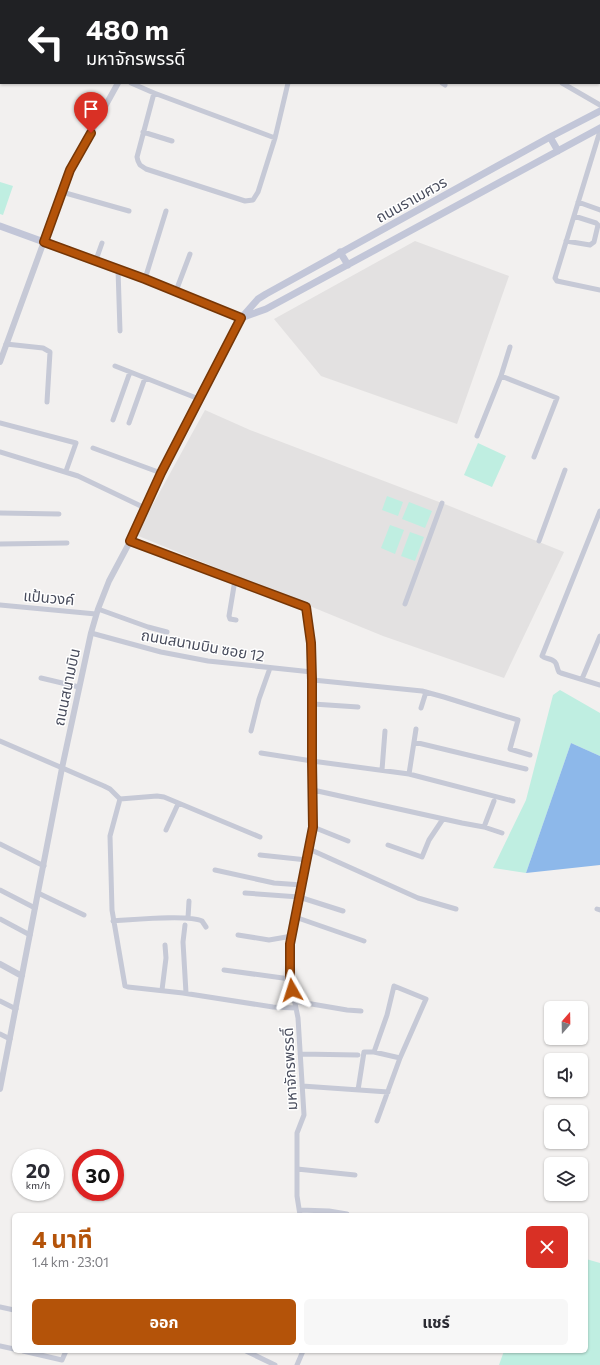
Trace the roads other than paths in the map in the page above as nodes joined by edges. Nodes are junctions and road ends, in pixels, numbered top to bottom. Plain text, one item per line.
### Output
1 (117, 84) edge
2 (133, 84) edge
3 (288, 84) edge
4 (564, 84) edge
5 (154, 93) junction
6 (600, 105) edge
7 (600, 111) edge
8 (600, 129) edge
9 (143, 132) junction
10 (550, 137) junction
11 (275, 138) junction
12 (172, 141) dead end
13 (558, 150) junction
14 (62, 192) junction
15 (578, 202) junction
16 (600, 210) edge
17 (129, 211) dead end
18 (166, 211) dead end
19 (574, 216) junction
20 (0, 226) edge
21 (566, 241) junction
22 (44, 242) junction
23 (102, 243) dead end
24 (340, 252) junction
25 (190, 254) dead end
26 (96, 260) junction
27 (348, 265) junction
28 (118, 268) junction
29 (145, 279) junction
30 (600, 290) edge
31 (176, 292) junction
32 (241, 318) junction
33 (120, 331) dead end
34 (6, 344) junction
35 (510, 347) dead end
36 (0, 361) edge
37 (115, 366) dead end
38 (130, 372) junction
39 (501, 376) junction
40 (145, 378) junction
41 (199, 399) junction
42 (47, 402) dead end
43 (113, 420) dead end
44 (0, 423) edge
45 (129, 423) dead end
46 (477, 436) dead end
47 (93, 448) dead end
48 (0, 452) edge
49 (534, 457) dead end
50 (565, 470) dead end
51 (66, 471) junction
52 (161, 473) junction
53 (442, 503) dead end
54 (145, 508) junction
55 (600, 511) edge
56 (0, 513) edge
57 (59, 514) dead end
58 (130, 541) junction
59 (539, 541) dead end
60 (67, 542) dead end
61 (0, 544) edge
62 (235, 580) junction
63 (404, 604) dead end
64 (0, 605) edge
65 (97, 611) junction
66 (236, 620) dead end
67 (167, 632) dead end
68 (91, 634) junction
69 (600, 636) edge
70 (270, 668) junction
71 (312, 672) junction
72 (41, 678) dead end
73 (582, 679) junction
74 (312, 680) junction
75 (600, 685) edge
76 (80, 687) junction
77 (426, 692) junction
78 (313, 704) junction
79 (358, 707) dead end
80 (421, 708) dead end
81 (416, 729) dead end
82 (251, 731) dead end
83 (385, 731) dead end
84 (0, 741) edge
85 (414, 742) junction
86 (261, 753) dead end
87 (530, 755) dead end
88 (312, 761) junction
89 (62, 768) junction
90 (526, 769) dead end
91 (382, 770) junction
92 (409, 774) junction
93 (313, 790) junction
94 (120, 799) junction
95 (494, 801) dead end
96 (513, 801) dead end
97 (178, 804) junction
98 (443, 819) junction
99 (313, 827) junction
100 (484, 827) junction
101 (166, 830) dead end
102 (502, 833) dead end
103 (260, 838) dead end
104 (348, 841) dead end
105 (0, 844) edge
106 (388, 845) dead end
107 (310, 849) junction
108 (260, 855) dead end
109 (307, 860) junction
110 (44, 866) junction
111 (215, 870) dead end
112 (302, 885) junction
113 (0, 890) edge
114 (38, 893) junction
115 (245, 893) dead end
116 (299, 897) junction
117 (189, 901) dead end
118 (35, 908) junction
119 (456, 909) dead end
120 (342, 911) dead end
121 (84, 915) dead end
122 (295, 917) junction
123 (188, 918) junction
124 (0, 919) edge
125 (113, 921) junction
126 (185, 925) dead end
127 (206, 927) dead end
128 (30, 934) junction
129 (238, 935) dead end
130 (292, 936) junction
131 (364, 941) dead end
132 (165, 946) dead end
133 (0, 964) edge
134 (224, 970) dead end
135 (22, 976) junction
136 (290, 979) junction
137 (162, 990) junction
138 (186, 993) junction
139 (294, 1000) junction
140 (0, 1001) edge
141 (296, 1008) junction
142 (16, 1009) junction
143 (361, 1011) dead end
144 (0, 1034) edge
145 (10, 1039) junction
146 (374, 1052) junction
147 (300, 1054) junction
148 (358, 1056) dead end
149 (400, 1058) junction
150 (302, 1086) junction
151 (0, 1089) edge
152 (358, 1090) junction
153 (388, 1092) junction
154 (377, 1121) dead end
155 (297, 1169) junction
156 (355, 1175) dead end
157 (300, 1213) edge
158 (341, 1213) edge
159 (0, 1307) edge
160 (12, 1310) edge
161 (0, 1346) edge
162 (12, 1349) edge
163 (32, 1353) edge
164 (65, 1353) edge
165 (250, 1353) edge
166 (302, 1353) edge
167 (274, 1365) edge
168 (297, 1365) edge

1 - 14 street
2 - 5 street
3 - 11 street
4 - 6 street
5 - 9 street
5 - 11 street
7 - 10 main road, ถนนราเมศวร
8 - 13 main road, ถนนราเมศวร
8 - 15 street
9 - 11 street
9 - 12 street
10 - 13 main road
10 - 24 main road, ถนนราเมศวร
13 - 27 main road, ถนนราเมศวร
14 - 17 street
14 - 22 street
15 - 16 street
15 - 19 street
18 - 29 street
19 - 21 street
19 - 21 street
20 - 22 main road
21 - 30 street
22 - 26 main road
22 - 34 street
23 - 26 street
24 - 27 main road
24 - 32 main road, ถนนราเมศวร
25 - 31 street
26 - 28 main road
27 - 32 main road, ถนนราเมศวร
28 - 29 main road
28 - 33 street
29 - 31 main road
31 - 32 main road
32 - 41 street, ถนนสนามบิน
34 - 36 street
34 - 42 street
35 - 39 street
37 - 38 street
38 - 40 street
38 - 43 street
39 - 46 street
39 - 49 street
40 - 41 street
40 - 45 street
41 - 52 street, ถนนสนามบิน
44 - 51 street
47 - 52 street
48 - 51 street
50 - 59 street
51 - 54 street
52 - 54 street, ถนนสนามบิน
53 - 63 street
54 - 58 street, ถนนสนามบิน
55 - 73 street
56 - 57 street
58 - 62 street, มหาจักรพรรดิ์
58 - 65 street, ถนนสนามบิน
60 - 61 street
62 - 66 street
62 - 71 street, มหาจักรพรรดิ์
64 - 65 street, แป้นวงค์
65 - 67 street, แป้นวงค์
65 - 68 street, ถนนสนามบิน
68 - 70 street, ถนนสนามบิน ซอย 12
68 - 76 street, ถนนสนามบิน
69 - 73 street
70 - 71 street, ถนนสนามบิน ซอย 12
70 - 82 street
71 - 74 street, มหาจักรพรรดิ์
72 - 76 street
73 - 75 street
74 - 77 street
74 - 78 street, มหาจักรพรรดิ์
76 - 89 street, ถนนสนามบิน
77 - 80 street
77 - 87 street
78 - 79 street
78 - 88 street, มหาจักรพรรดิ์
81 - 85 street
83 - 91 street
84 - 89 street
85 - 90 street
85 - 92 street
86 - 88 street
88 - 91 street
88 - 93 street, มหาจักรพรรดิ์
89 - 94 street
89 - 110 street, ถนนสนามบิน
91 - 92 street
92 - 96 street
93 - 98 street
93 - 99 street, มหาจักรพรรดิ์
94 - 97 street
94 - 125 street
95 - 100 street
97 - 101 street
97 - 103 street
98 - 100 street
98 - 106 street
99 - 104 street
99 - 107 street, มหาจักรพรรดิ์
100 - 102 street
105 - 110 street
107 - 109 street, มหาจักรพรรดิ์
107 - 119 street
108 - 109 street
109 - 112 street, มหาจักรพรรดิ์
110 - 114 street, ถนนสนามบิน
111 - 112 street
112 - 116 street, มหาจักรพรรดิ์
113 - 118 street
114 - 118 street, ถนนสนามบิน
114 - 121 street
115 - 116 street
116 - 120 street
116 - 122 street, มหาจักรพรรดิ์
117 - 123 street
118 - 128 street, ถนนสนามบิน
122 - 130 street, มหาจักรพรรดิ์
122 - 131 street
123 - 125 street
123 - 127 street
124 - 128 street
125 - 137 street
126 - 138 street
128 - 135 street, ถนนสนามบิน
129 - 130 street
130 - 136 street, มหาจักรพรรดิ์
132 - 137 street
133 - 135 street
134 - 136 street
135 - 142 street, ถนนสนามบิน
136 - 139 street, มหาจักรพรรดิ์
137 - 138 street
138 - 141 street
139 - 141 street, มหาจักรพรรดิ์
139 - 143 street
140 - 142 street
141 - 147 street, มหาจักรพรรดิ์
142 - 145 street, ถนนสนามบิน
144 - 145 street
145 - 151 street, ถนนสนามบิน
146 - 149 street
146 - 149 street
146 - 152 street
147 - 148 street
147 - 150 street, มหาจักรพรรดิ์
149 - 153 street
150 - 152 street
150 - 155 street, มหาจักรพรรดิ์
152 - 153 street
153 - 154 street
155 - 156 street
155 - 157 street, มหาจักรพรรดิ์
157 - 158 street
159 - 160 street
161 - 162 street
163 - 164 street
165 - 167 street
166 - 168 street

